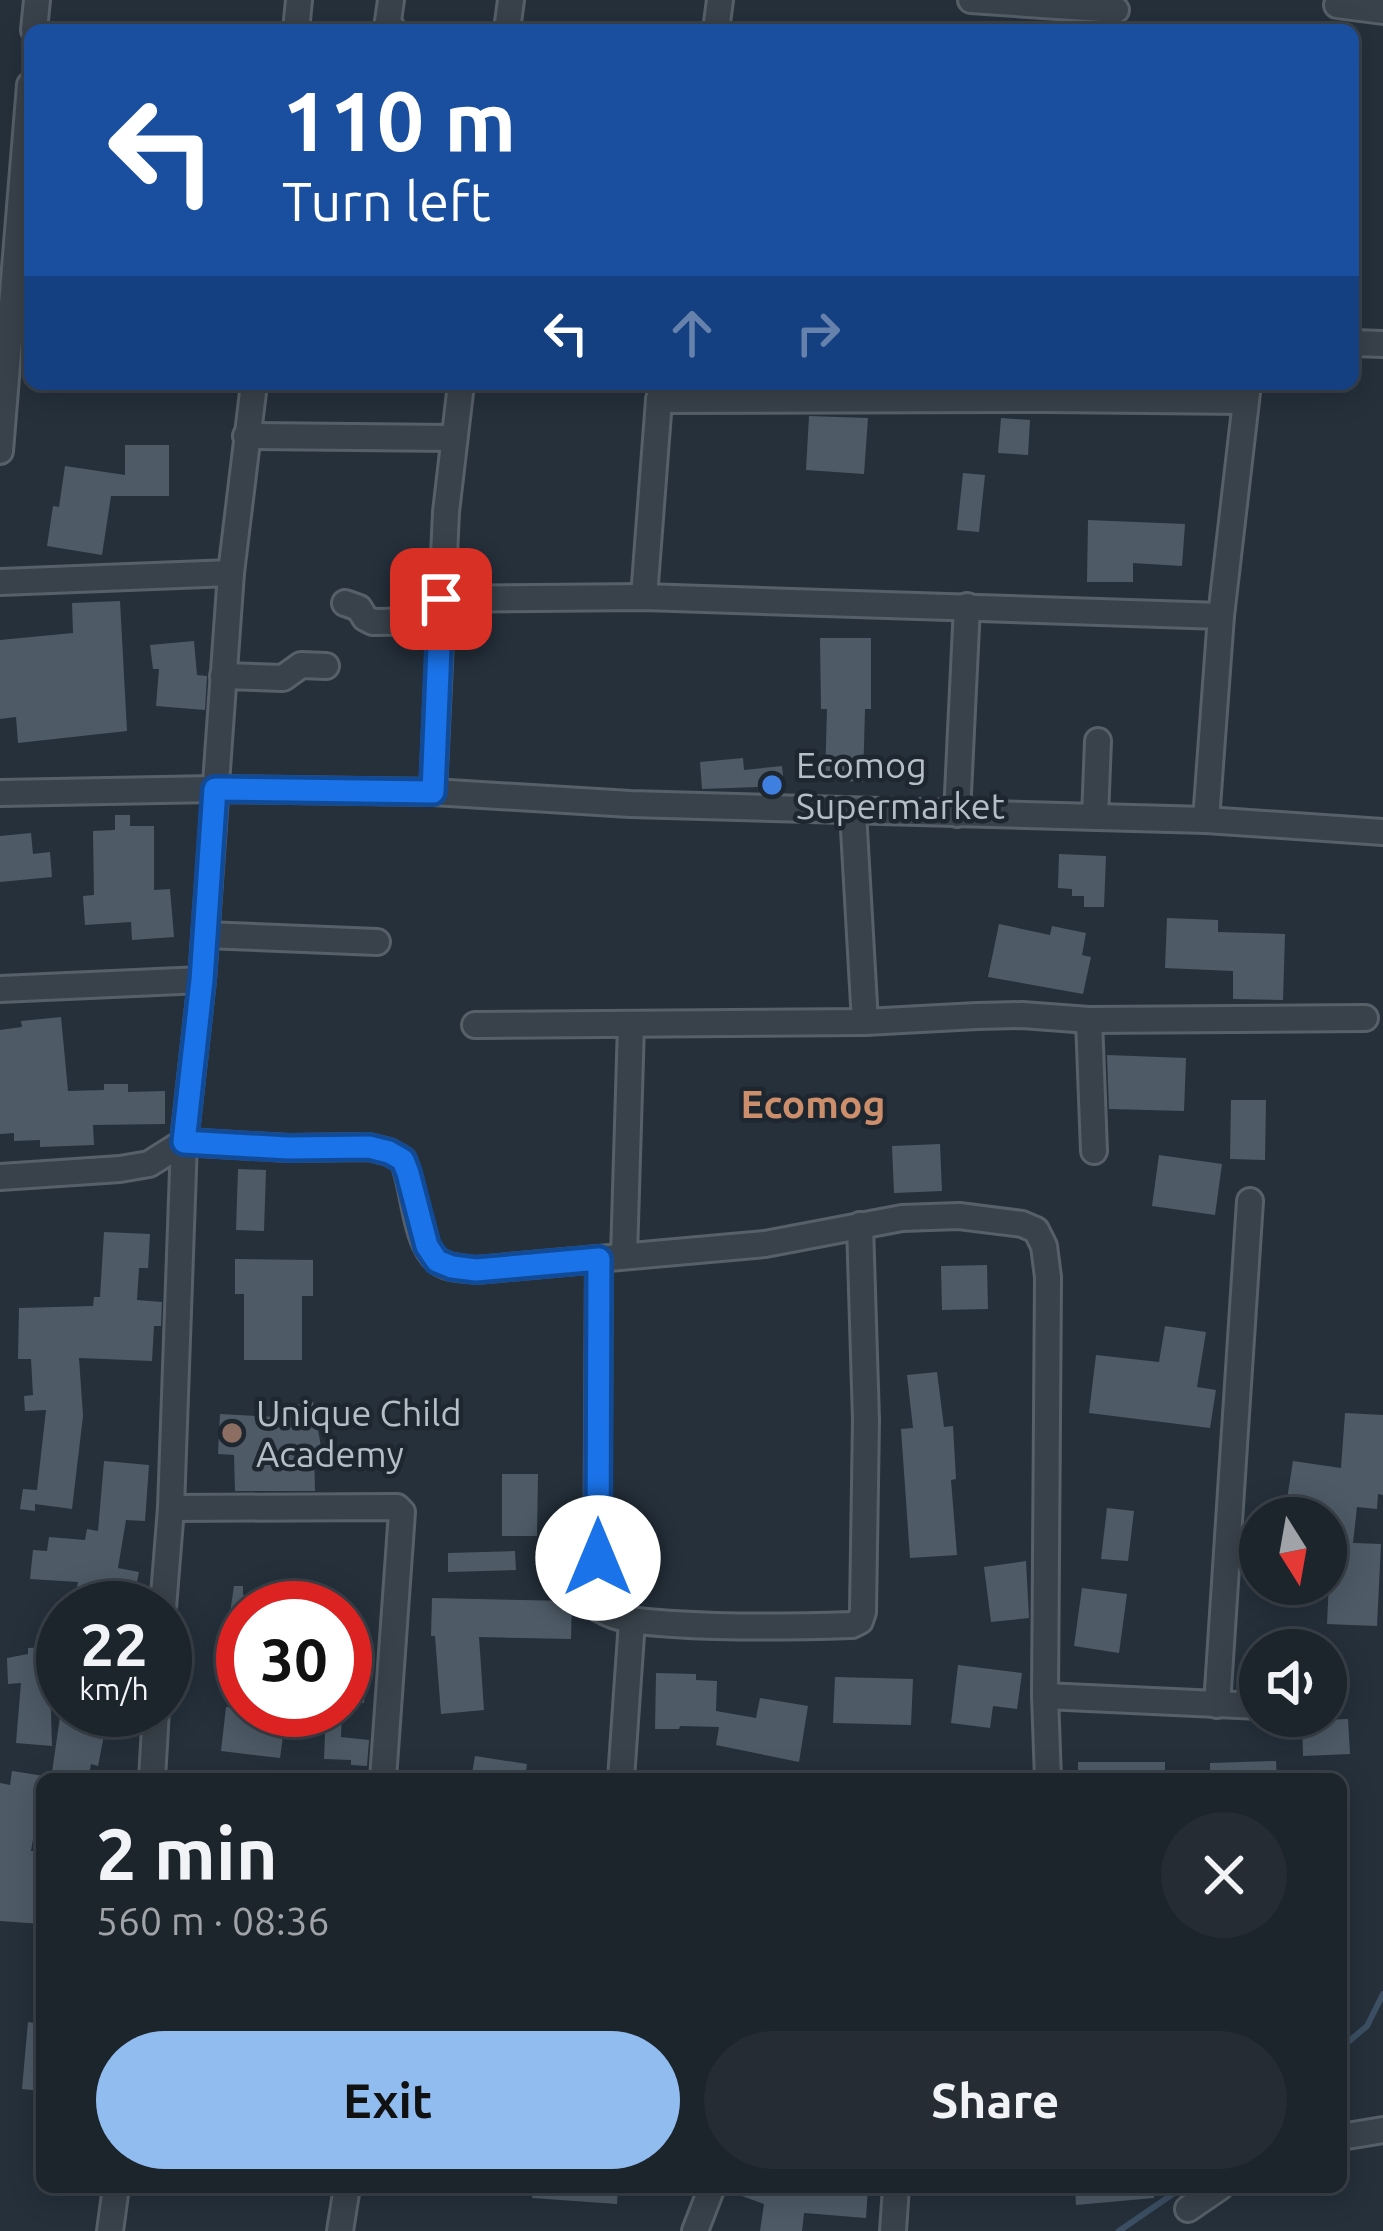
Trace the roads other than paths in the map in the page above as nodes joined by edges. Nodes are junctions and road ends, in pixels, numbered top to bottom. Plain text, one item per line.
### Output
1 (971, 0) edge
2 (1338, 2) edge
3 (1383, 11) edge
4 (1116, 13) edge
5 (24, 145) edge
6 (3, 350) edge
7 (253, 390) edge
8 (460, 390) edge
9 (1047, 391) edge
10 (661, 392) edge
11 (1246, 393) edge
12 (246, 436) junction
13 (453, 438) junction
14 (0, 451) edge
15 (231, 573) junction
16 (0, 582) edge
17 (644, 597) junction
18 (345, 603) dead end
19 (967, 606) junction
20 (441, 610) junction
21 (1221, 616) junction
22 (326, 666) dead end
23 (224, 676) junction
24 (1098, 742) dead end
25 (215, 789) junction
26 (433, 792) junction
27 (0, 793) edge
28 (853, 812) junction
29 (957, 814) junction
30 (1095, 817) junction
31 (1206, 820) junction
32 (1383, 832) edge
33 (205, 935) junction
34 (376, 941) dead end
35 (202, 980) junction
36 (0, 988) edge
37 (1365, 1018) dead end
38 (1089, 1020) junction
39 (865, 1022) junction
40 (475, 1024) dead end
41 (631, 1025) junction
42 (184, 1142) junction
43 (1094, 1151) dead end
44 (0, 1178) edge
45 (1250, 1201) dead end
46 (860, 1225) junction
47 (612, 1257) junction
48 (171, 1508) junction
49 (165, 1581) edge
50 (632, 1621) junction
51 (1045, 1696) junction
52 (1217, 1705) junction
53 (1239, 1706) edge
54 (154, 1737) edge
55 (152, 1773) edge
56 (383, 1773) edge
57 (621, 1773) edge
58 (1048, 1773) edge
59 (1383, 2130) edge
60 (1347, 2136) edge
61 (115, 2193) edge
62 (346, 2193) edge
63 (710, 2193) edge
64 (896, 2193) edge
65 (1212, 2193) edge
66 (1188, 2210) dead end
67 (110, 2231) edge
68 (340, 2231) edge
69 (695, 2231) edge
70 (893, 2231) edge

1 - 4 street
2 - 3 street
5 - 6 street
6 - 14 street
7 - 12 street
8 - 13 street
9 - 10 street
9 - 11 street
10 - 17 street
11 - 21 street
12 - 13 street
12 - 15 street
13 - 20 street
15 - 16 street
15 - 23 street
17 - 19 street
17 - 20 street
18 - 20 street
19 - 21 street
19 - 29 street
20 - 26 street
21 - 31 street
22 - 23 street
23 - 25 street
24 - 30 street
25 - 26 street
25 - 27 street
25 - 33 street
26 - 28 street
28 - 29 street
28 - 39 street
29 - 30 street
30 - 31 street
31 - 32 street
33 - 34 street
33 - 35 street
35 - 36 street
35 - 42 street
37 - 38 street
38 - 39 street
38 - 43 street
39 - 41 street
40 - 41 street
41 - 47 street
42 - 44 street
42 - 47 street
42 - 48 street
45 - 52 street
46 - 47 street
46 - 50 street
46 - 51 street
47 - 50 street
48 - 49 street
48 - 56 street
50 - 57 street
51 - 52 street
51 - 58 street
52 - 53 street
54 - 55 street
59 - 60 street
61 - 67 street
62 - 68 street
63 - 69 street
64 - 70 street
65 - 66 street

